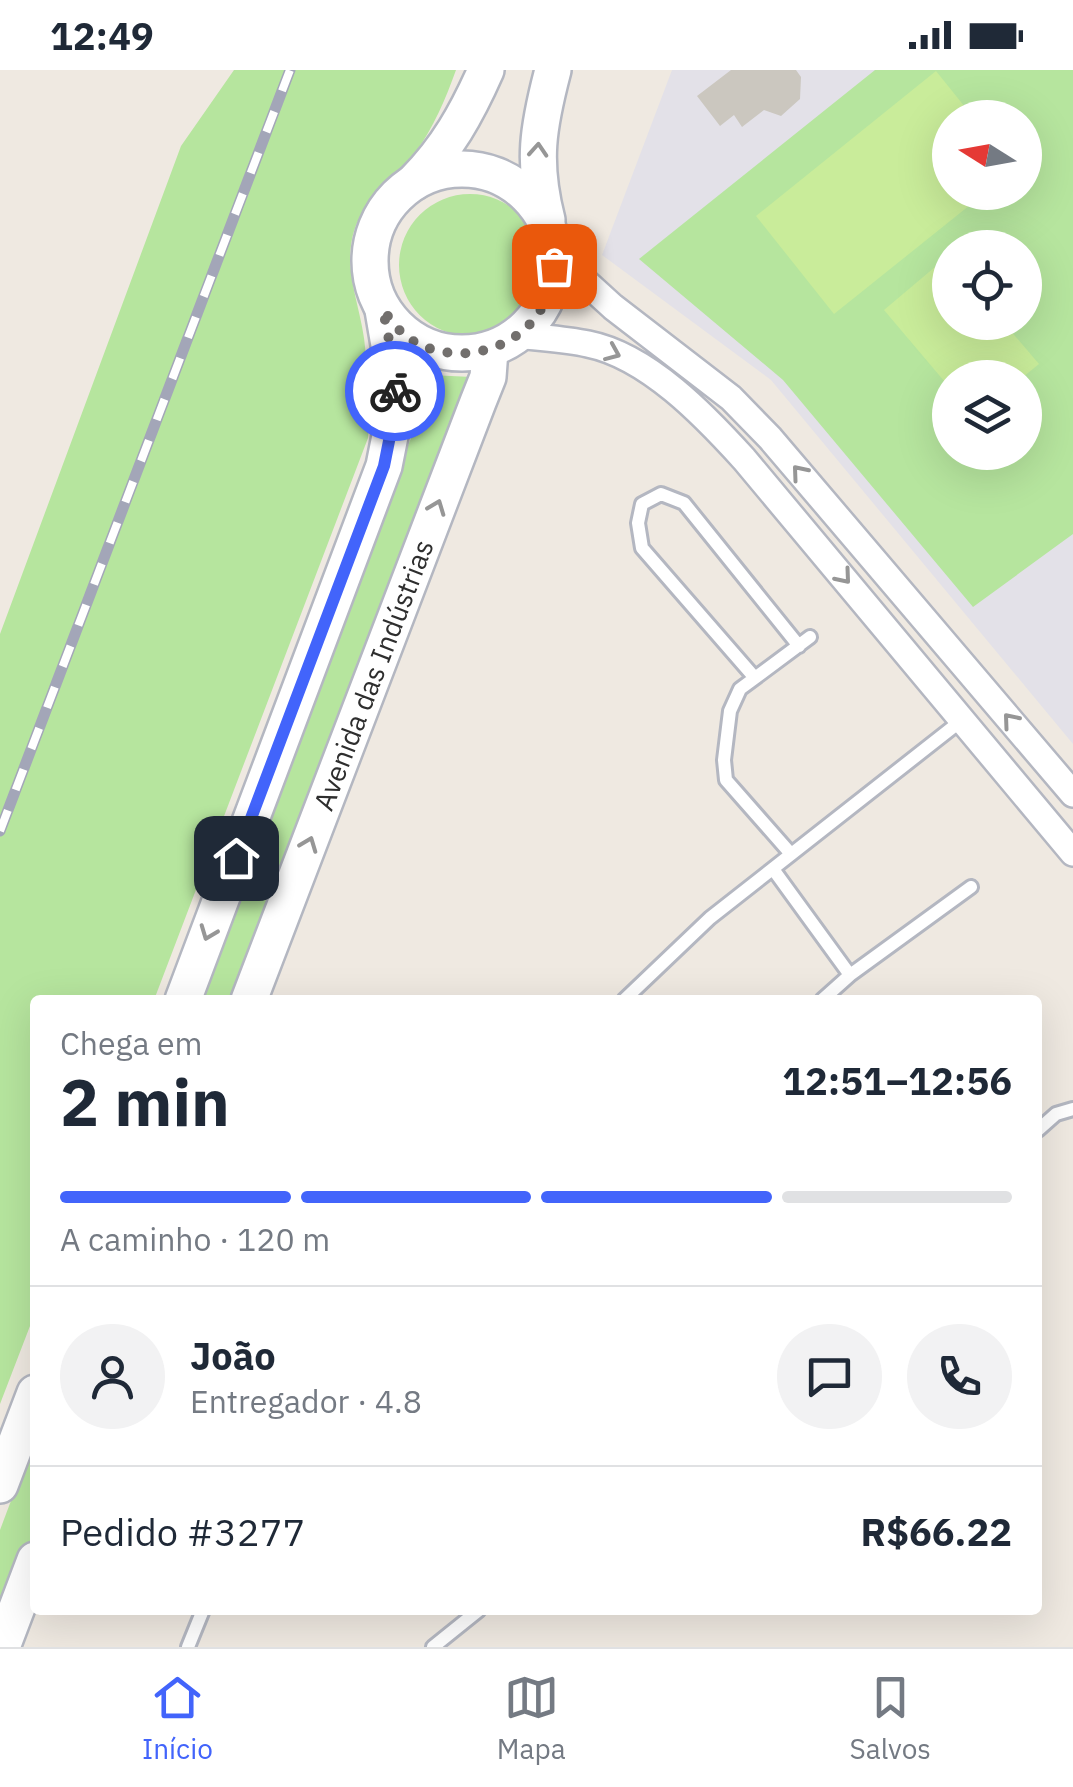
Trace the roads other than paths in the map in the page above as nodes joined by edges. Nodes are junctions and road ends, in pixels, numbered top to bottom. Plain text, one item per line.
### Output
1 (486, 70) edge
2 (554, 70) edge
3 (413, 183) junction
4 (550, 236) junction
5 (383, 310) junction
6 (504, 343) junction
7 (950, 649) junction
8 (922, 672) junction
9 (755, 678) junction
10 (962, 720) junction
11 (1073, 794) edge
12 (1073, 853) edge
13 (790, 854) junction
14 (773, 868) junction
15 (971, 887) dead end
16 (850, 976) junction
17 (185, 995) edge
18 (251, 995) edge
19 (629, 995) edge
20 (828, 995) edge
21 (1073, 1109) edge
22 (1042, 1126) edge
23 (30, 1405) edge
24 (0, 1486) edge
25 (30, 1573) edge
26 (201, 1615) edge
27 (473, 1615) edge
28 (2, 1647) edge
29 (188, 1647) edge
30 (433, 1647) edge

1 - 3 main road
4 -> 2 main road
3 - 4 main road
3 - 5 main road
4 - 6 main road
7 -> 4 street
5 - 6 main road
5 -> 17 main road
6 -> 8 street
18 -> 6 main road, Avenida das Indústrias
7 - 8 street
11 -> 7 street
8 - 10 street
9 - 9 lane
9 - 13 lane
10 - 12 street
10 - 13 lane
13 - 14 lane
14 - 16 lane
14 - 19 lane
15 - 16 lane
16 - 20 lane
21 - 22 lane
23 - 24 main road
25 - 28 main road
26 - 29 lane
27 - 30 lane

